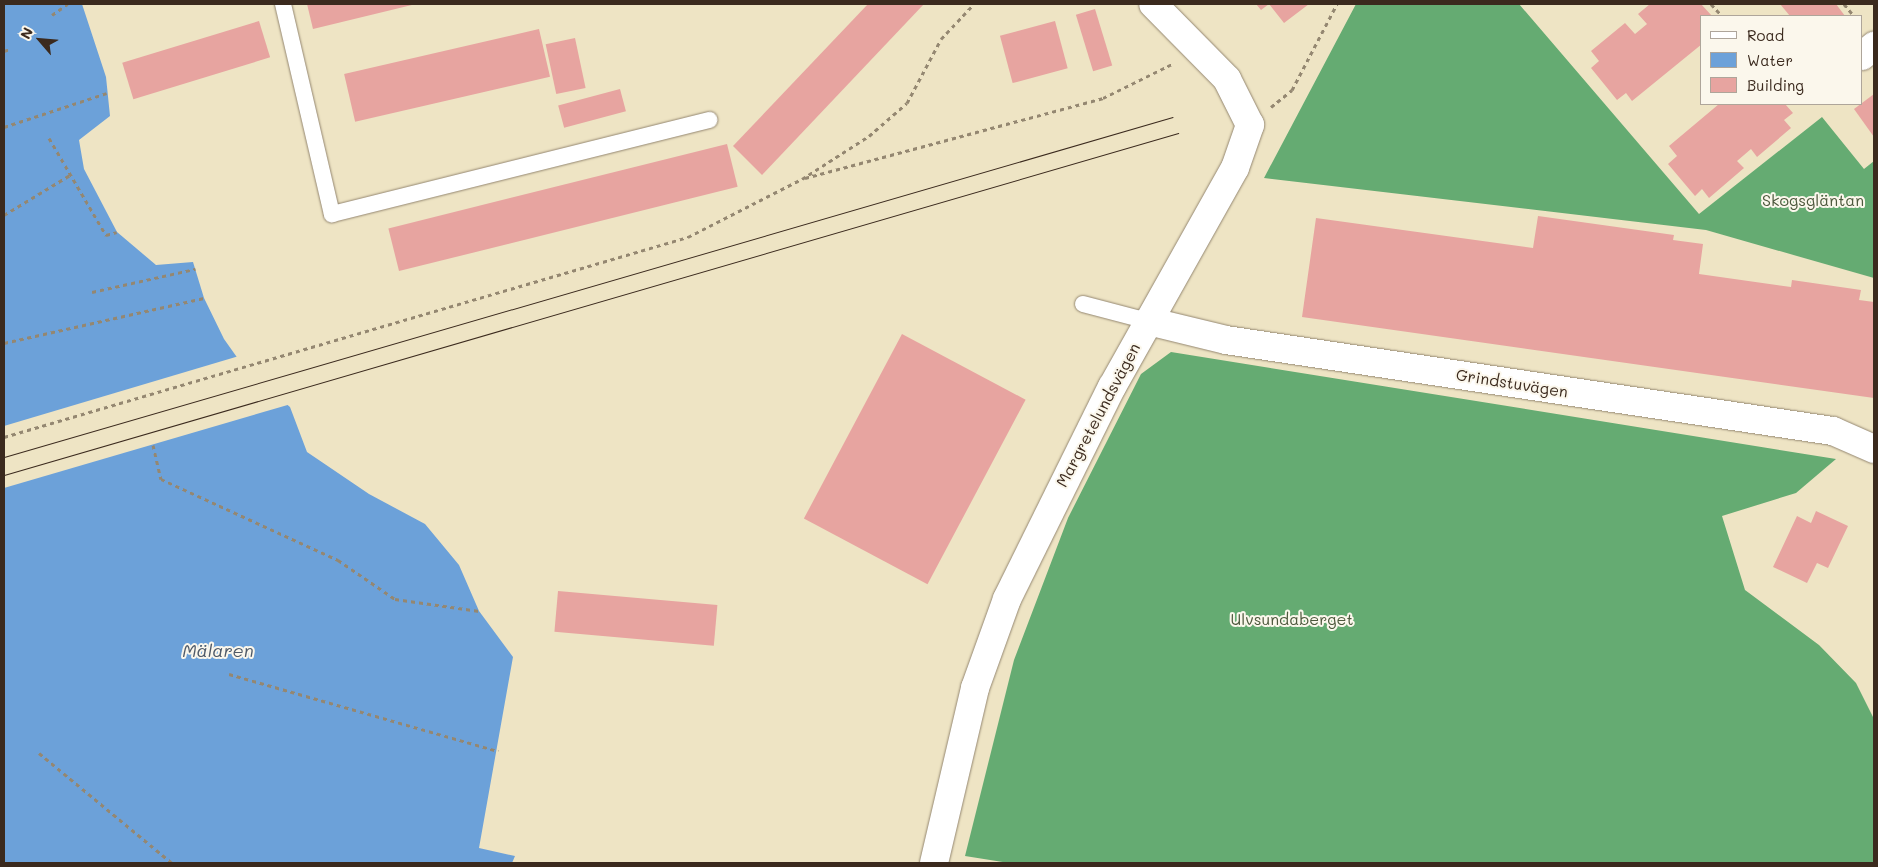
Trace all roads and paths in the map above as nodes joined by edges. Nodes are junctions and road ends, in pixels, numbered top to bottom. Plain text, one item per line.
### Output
1 (68, 4) edge
2 (283, 4) edge
3 (974, 4) edge
4 (1153, 4) edge
5 (1337, 4) edge
6 (1711, 4) edge
7 (1844, 4) edge
8 (52, 15) dead end
9 (1721, 15) edge
10 (1853, 15) edge
11 (1874, 46) edge
12 (10, 49) dead end
13 (1200, 50) junction
14 (4, 51) edge
15 (1863, 55) edge
16 (107, 93) dead end
17 (709, 120) dead end
18 (1250, 124) junction
19 (4, 127) edge
20 (49, 138) dead end
21 (70, 175) junction
22 (802, 179) junction
23 (4, 215) edge
24 (117, 232) dead end
25 (195, 269) dead end
26 (92, 292) dead end
27 (204, 298) dead end
28 (1083, 304) dead end
29 (1148, 322) junction
30 (4, 343) edge
31 (4, 437) edge
32 (153, 445) dead end
33 (1874, 449) edge
34 (479, 611) dead end
35 (228, 674) dead end
36 (498, 752) dead end
37 (39, 753) dead end
38 (172, 863) edge
39 (934, 863) edge

1 - 8 path
2 - 17 lane
3 - 22 path
4 - 13 street
5 - 18 path
6 - 9 path
7 - 10 path
11 - 15 street
12 - 14 path
13 - 18 street
13 - 22 path
16 - 19 path
18 - 29 street, Margretelundsvägen
20 - 21 path
21 - 23 path
21 - 24 path
22 - 31 path
25 - 26 path
27 - 30 path
28 - 29 lane
29 - 33 street, Grindstuvägen
29 - 39 street, Margretelundsvägen
32 - 34 path
35 - 36 path
37 - 38 path

